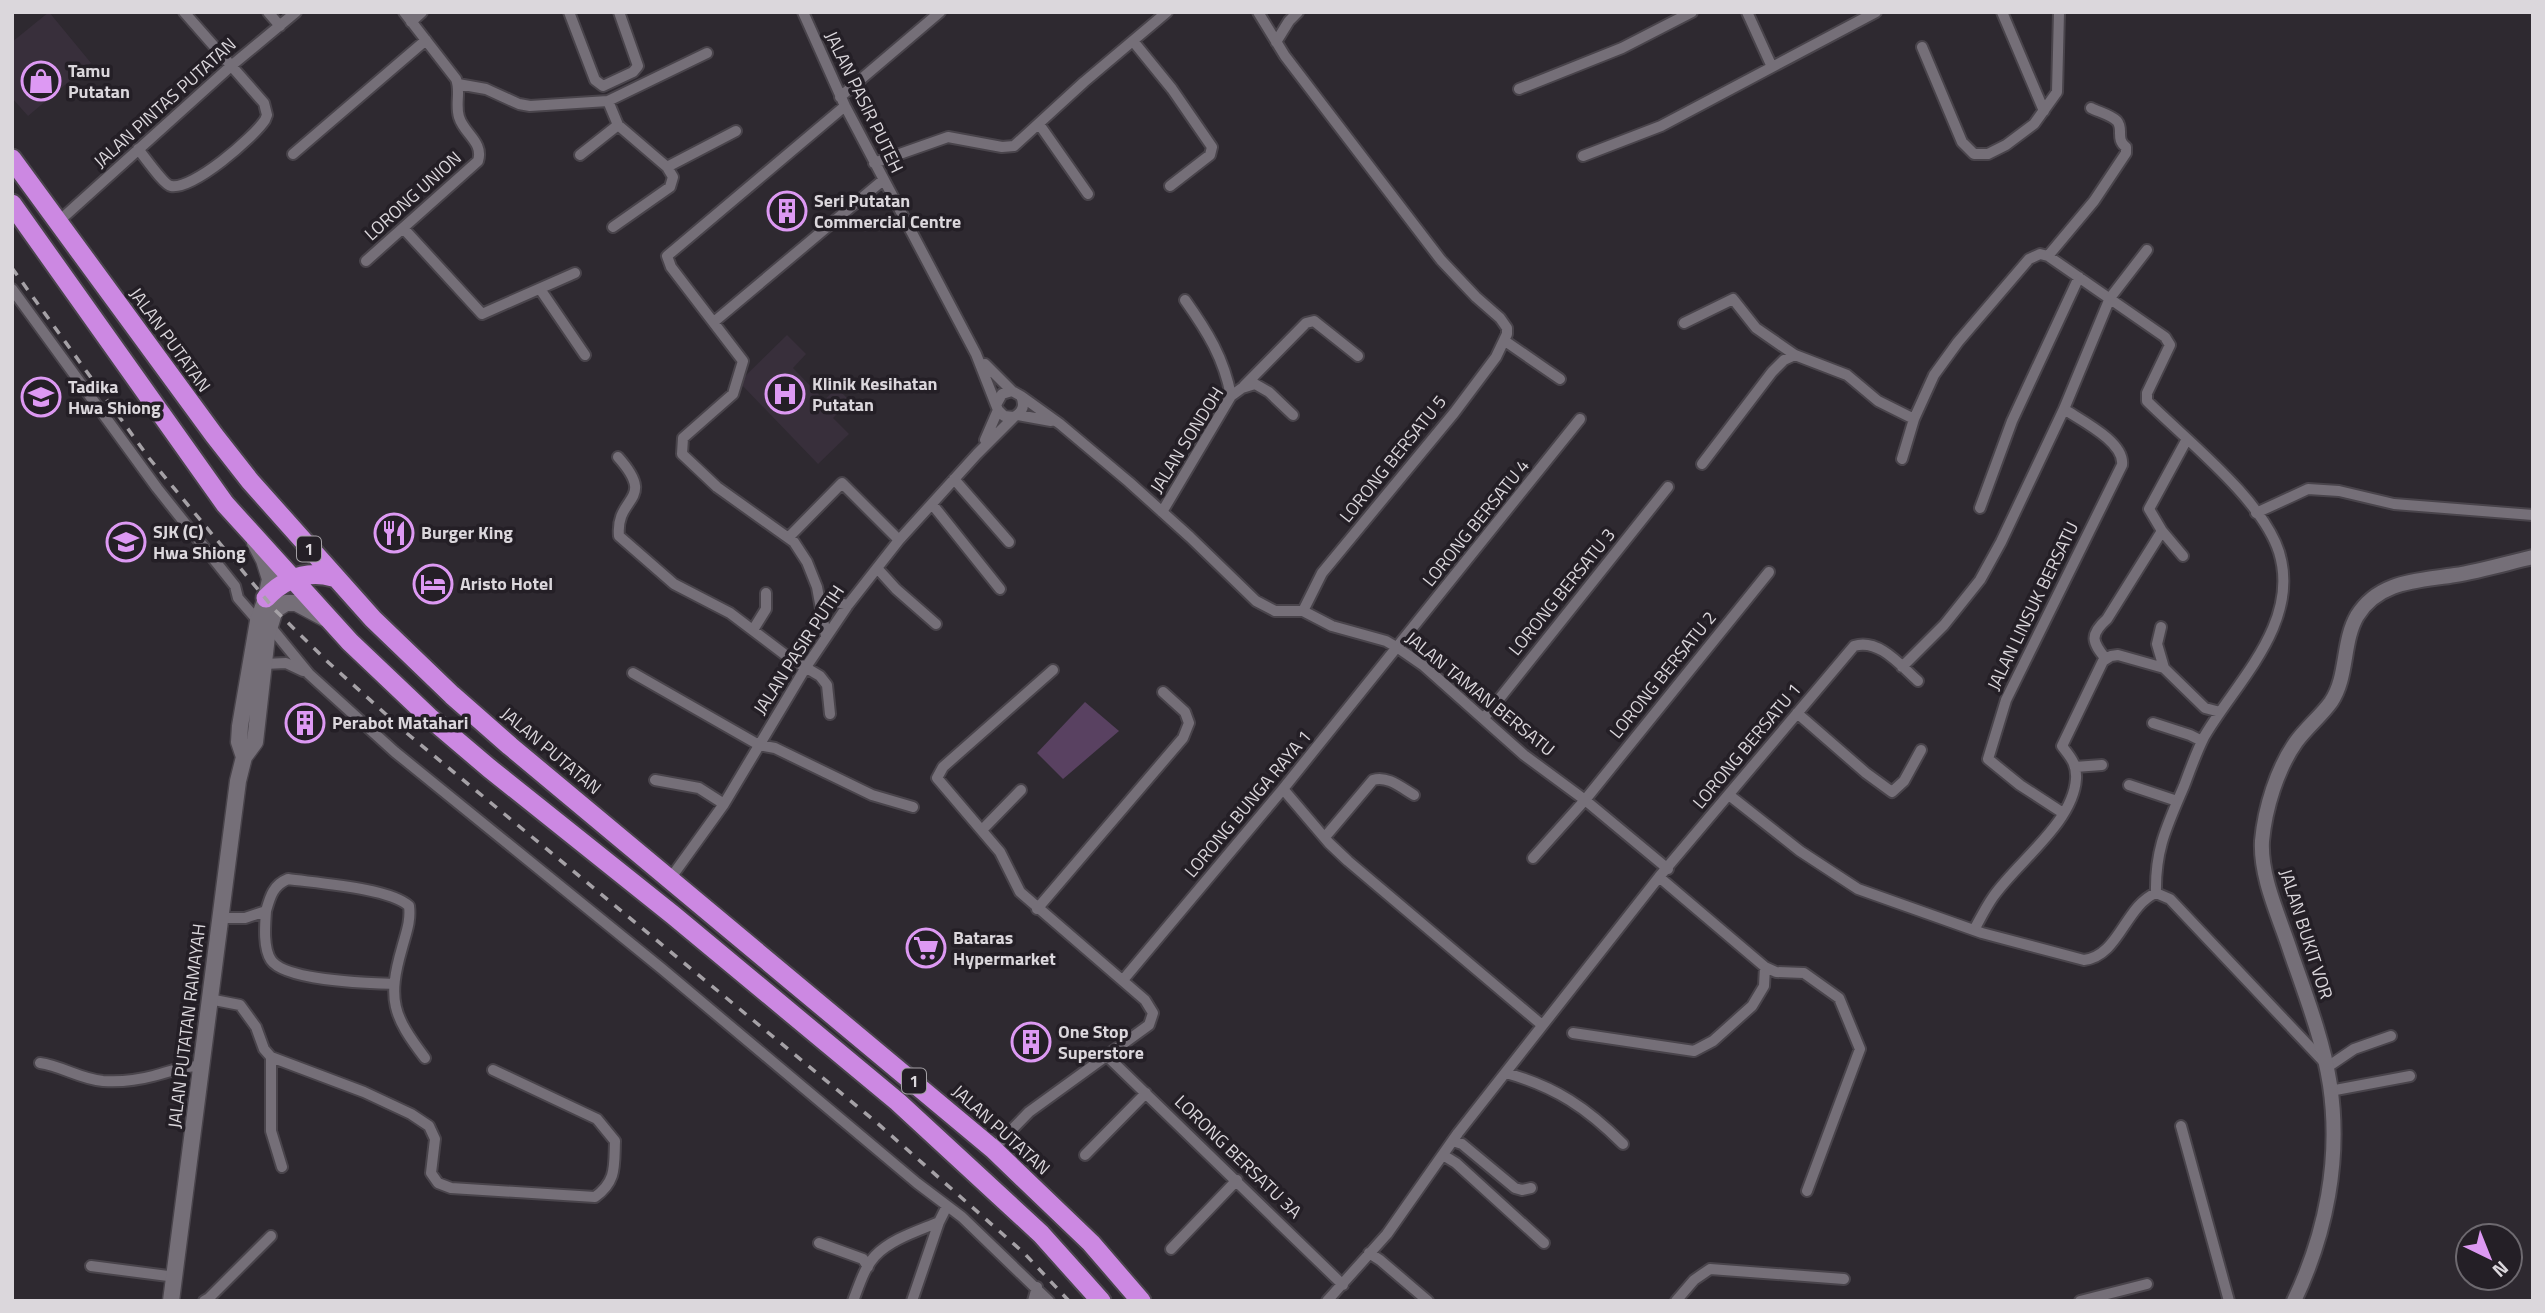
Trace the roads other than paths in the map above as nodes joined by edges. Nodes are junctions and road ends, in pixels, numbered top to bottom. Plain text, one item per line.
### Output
1 (184, 12) edge
2 (268, 12) edge
3 (296, 12) edge
4 (422, 12) edge
5 (569, 12) edge
6 (619, 12) edge
7 (803, 12) edge
8 (940, 12) edge
9 (1167, 12) edge
10 (1258, 12) edge
11 (1298, 12) edge
12 (1692, 12) edge
13 (1747, 12) edge
14 (1876, 12) edge
15 (2002, 12) edge
16 (2059, 12) edge
17 (408, 17) edge
18 (280, 26) junction
19 (426, 40) junction
20 (1133, 41) junction
21 (1276, 42) junction
22 (1922, 47) dead end
23 (707, 54) dead end
24 (231, 66) junction
25 (1772, 67) junction
26 (458, 83) junction
27 (1520, 89) dead end
28 (608, 101) junction
29 (842, 102) junction
30 (2091, 108) dead end
31 (2044, 111) junction
32 (1039, 124) junction
33 (618, 125) junction
34 (736, 131) dead end
35 (138, 149) junction
36 (293, 154) dead end
37 (580, 155) dead end
38 (1583, 156) dead end
39 (12, 159) edge
40 (874, 163) junction
41 (667, 167) junction
42 (882, 181) junction
43 (1170, 187) dead end
44 (1088, 194) dead end
45 (12, 204) edge
46 (58, 222) junction
47 (613, 227) dead end
48 (403, 228) junction
49 (2147, 250) dead end
50 (2048, 256) junction
51 (366, 261) dead end
52 (575, 273) dead end
53 (2079, 277) junction
54 (12, 289) edge
55 (540, 289) junction
56 (2110, 298) junction
57 (1185, 300) dead end
58 (715, 321) junction
59 (1684, 323) dead end
60 (1505, 341) junction
61 (976, 354) junction
62 (585, 355) dead end
63 (1795, 355) junction
64 (1358, 356) dead end
65 (1560, 379) dead end
66 (1242, 388) junction
67 (1016, 393) junction
68 (1231, 396) junction
69 (998, 406) junction
70 (2064, 409) junction
71 (1293, 415) dead end
72 (1016, 416) junction
73 (1580, 419) dead end
74 (1914, 419) junction
75 (1060, 424) junction
76 (2187, 439) junction
77 (977, 454) junction
78 (618, 457) dead end
79 (1902, 459) dead end
80 (1702, 464) dead end
81 (954, 479) junction
82 (250, 481) junction
83 (1668, 487) dead end
84 (225, 504) junction
85 (932, 504) junction
86 (1980, 508) dead end
87 (1162, 512) junction
88 (2256, 513) junction
89 (2533, 515) edge
90 (2162, 531) junction
91 (250, 533) junction
92 (789, 537) junction
93 (899, 540) junction
94 (1009, 542) dead end
95 (2183, 556) dead end
96 (2533, 557) edge
97 (877, 568) junction
98 (1769, 572) dead end
99 (333, 577) junction
100 (291, 578) junction
101 (1000, 589) dead end
102 (766, 593) dead end
103 (266, 598) junction
104 (820, 598) junction
105 (848, 605) junction
106 (1303, 611) junction
107 (330, 621) junction
108 (263, 623) junction
109 (936, 624) dead end
110 (2161, 626) dead end
111 (753, 630) junction
112 (826, 636) junction
113 (1398, 648) junction
114 (2106, 659) junction
115 (264, 664) junction
116 (806, 667) junction
117 (1902, 667) junction
118 (2164, 668) junction
119 (1053, 670) dead end
120 (633, 673) dead end
121 (309, 674) junction
122 (1918, 681) dead end
123 (1163, 692) dead end
124 (2220, 712) junction
125 (1797, 713) junction
126 (830, 714) dead end
127 (1484, 718) junction
128 (2153, 723) dead end
129 (2202, 741) junction
130 (758, 745) junction
131 (1921, 750) dead end
132 (244, 757) junction
133 (2102, 765) dead end
134 (2075, 767) junction
135 (655, 780) dead end
136 (2130, 785) dead end
137 (1283, 789) junction
138 (1021, 790) dead end
139 (1414, 794) dead end
140 (1729, 795) junction
141 (578, 800) junction
142 (1585, 800) junction
143 (2177, 801) junction
144 (724, 804) junction
145 (913, 807) dead end
146 (2063, 813) junction
147 (558, 824) junction
148 (982, 830) junction
149 (1325, 837) junction
150 (1533, 858) dead end
151 (1668, 869) junction
152 (1659, 877) junction
153 (670, 879) junction
154 (2156, 893) junction
155 (1037, 909) junction
156 (266, 911) junction
157 (673, 915) junction
158 (220, 918) junction
159 (1974, 930) junction
160 (1765, 967) junction
161 (1123, 980) junction
162 (394, 984) junction
163 (209, 999) junction
164 (1542, 1024) junction
165 (1573, 1033) dead end
166 (2391, 1036) dead end
167 (1107, 1056) junction
168 (271, 1057) junction
169 (425, 1058) dead end
170 (40, 1063) dead end
171 (201, 1066) junction
172 (2326, 1066) junction
173 (493, 1070) dead end
174 (1506, 1073) junction
175 (2410, 1076) dead end
176 (2330, 1091) junction
177 (1146, 1093) junction
178 (2181, 1126) dead end
179 (1453, 1141) junction
180 (1623, 1144) dead end
181 (993, 1149) junction
182 (1443, 1155) junction
183 (1085, 1156) dead end
184 (282, 1167) dead end
185 (1237, 1180) junction
186 (1531, 1188) dead end
187 (1807, 1192) dead end
188 (947, 1206) junction
189 (939, 1222) junction
190 (271, 1236) dead end
191 (819, 1243) dead end
192 (1544, 1243) dead end
193 (1171, 1249) dead end
194 (1368, 1253) junction
195 (91, 1266) dead end
196 (867, 1267) junction
197 (176, 1277) junction
198 (1844, 1279) dead end
199 (2147, 1284) dead end
200 (1343, 1285) junction
201 (1037, 1287) junction
202 (172, 1301) edge
203 (204, 1301) edge
204 (853, 1301) edge
205 (912, 1301) edge
206 (1033, 1301) edge
207 (1049, 1301) edge
208 (1101, 1301) edge
209 (1141, 1301) edge
210 (1327, 1301) edge
211 (1427, 1301) edge
212 (1676, 1301) edge
213 (2080, 1301) edge
214 (2229, 1301) edge
215 (2294, 1301) edge

1 - 24 street
2 - 18 street
3 - 18 street, JALAN PINTAS PUTATAN
4 - 17 street
5 - 6 street
7 - 29 street, JALAN PASIR PUTEH
8 - 29 street
9 - 20 street
10 - 21 street
11 - 21 street
12 - 27 street
13 - 25 street
14 - 25 street
15 - 31 street
16 - 31 street
17 - 19 street
18 - 24 street, JALAN PINTAS PUTATAN
19 - 26 street
19 - 36 street
20 - 32 street
20 - 43 street
21 - 60 street, LORONG BERSATU 5
22 - 31 street
23 - 28 street
24 - 35 street, JALAN PINTAS PUTATAN
24 - 35 street
25 - 38 street
26 - 28 street
26 - 48 street, LORONG UNION
28 - 33 street
29 - 40 street, JALAN PASIR PUTEH
29 - 58 street
30 - 50 street
32 - 40 street
32 - 44 street
33 - 37 street
33 - 41 street
34 - 41 street
35 - 46 street, JALAN PINTAS PUTATAN
39 - 46 highway, JALAN PUTATAN / 1
40 - 42 street, JALAN PASIR PUTEH
41 - 47 street
42 - 58 street
42 - 61 street, JALAN PASIR PUTEH
45 - 84 highway, 1
46 - 82 highway, JALAN PUTATAN / 1
48 - 51 street, LORONG UNION
48 - 55 street
49 - 56 street
50 - 53 street
50 - 74 street
52 - 55 street
53 - 56 street
53 - 86 street
54 - 108 street
55 - 62 street
56 - 70 street
56 - 76 street
57 - 68 street
58 - 92 street
59 - 63 street
60 - 65 street
60 - 106 street, LORONG BERSATU 5
61 - 67 street, JALAN PASIR PUTEH
61 - 69 street, JALAN PASIR PUTEH
63 - 74 street
63 - 80 street
64 - 66 street, JALAN SONDOH
66 - 68 street, JALAN SONDOH
66 - 71 street, JALAN SONDOH
67 - 69 street
67 - 72 street
67 - 75 street, JALAN TAMAN BERSATU
68 - 87 street, JALAN SONDOH
69 - 72 street
69 - 77 street, JALAN PASIR PUTIH
70 - 117 street
70 - 146 street, JALAN LINSUK BERSATU
72 - 75 street, JALAN TAMAN BERSATU
72 - 77 street, JALAN PASIR PUTIH
73 - 113 street, LORONG BERSATU 4
74 - 79 street
75 - 87 street, JALAN TAMAN BERSATU
76 - 88 street
76 - 90 street
77 - 81 street, JALAN PASIR PUTIH
78 - 111 street
81 - 85 street, JALAN PASIR PUTIH
81 - 94 street
82 - 84 highway
82 - 99 highway, JALAN PUTATAN / 1
83 - 127 street, LORONG BERSATU 3
84 - 91 highway, 1
85 - 93 street, JALAN PASIR PUTIH
85 - 101 street
87 - 106 street, JALAN TAMAN BERSATU
88 - 89 street
88 - 124 street
90 - 95 street
90 - 114 street
91 - 100 highway, 1
91 - 103 main road, JALAN PUTATAN RAMAYAH
92 - 93 street
92 - 104 street
93 - 97 street, JALAN PASIR PUTIH
96 - 172 street, JALAN BUKIT VOR
97 - 105 street, JALAN PASIR PUTIH
97 - 109 street
98 - 142 street, LORONG BERSATU 2
99 - 100 highway
99 - 141 highway, JALAN PUTATAN / 1
100 - 103 highway
100 - 107 highway, 1
102 - 111 street
103 - 108 main road, JALAN PUTATAN RAMAYAH
104 - 105 street
104 - 112 street
105 - 112 street, JALAN PASIR PUTIH
106 - 113 street, JALAN TAMAN BERSATU
107 - 108 main road
107 - 147 highway, 1
108 - 115 main road, JALAN PUTATAN RAMAYAH
108 - 121 street
108 - 132 main road, JALAN PUTATAN RAMAYAH
110 - 118 street
111 - 116 street
112 - 116 street, JALAN PASIR PUTIH
113 - 127 street, JALAN TAMAN BERSATU
113 - 137 street, LORONG BUNGA RAYA 1
114 - 118 street
114 - 134 street
115 - 121 street
115 - 132 main road, JALAN PUTATAN RAMAYAH
116 - 126 street
116 - 130 street, JALAN PASIR PUTIH
117 - 122 street
117 - 125 street, LORONG BERSATU 1
118 - 124 street
119 - 148 street
120 - 130 street
121 - 188 street
123 - 155 street
124 - 129 street
125 - 131 street
125 - 140 street, LORONG BERSATU 1
127 - 142 street, JALAN TAMAN BERSATU
128 - 129 street
129 - 143 street
130 - 144 street, JALAN PASIR PUTIH
130 - 145 street
132 - 158 main road, JALAN PUTATAN RAMAYAH
133 - 134 street
134 - 146 street
135 - 144 street
136 - 143 street
137 - 149 street
137 - 161 street, LORONG BUNGA RAYA 1
138 - 148 street
139 - 149 street
140 - 151 street, LORONG BERSATU 1
140 - 159 street
141 - 147 highway
141 - 153 highway, JALAN PUTATAN / 1
142 - 150 street, LORONG BERSATU 2
142 - 151 street, JALAN TAMAN BERSATU
143 - 154 street
144 - 153 street, JALAN PASIR PUTIH
146 - 159 street
147 - 157 highway, 1
148 - 155 street
149 - 164 street
151 - 152 street, LORONG BERSATU 1
152 - 160 street
152 - 164 street, LORONG BERSATU 1
153 - 157 highway
153 - 181 highway, JALAN PUTATAN / 1
154 - 159 street
154 - 172 street
155 - 161 street
156 - 158 street
156 - 162 street
156 - 162 street
157 - 208 highway, 1
158 - 163 main road, JALAN PUTATAN RAMAYAH
160 - 165 street
160 - 187 street
161 - 167 street
162 - 169 street
163 - 168 street
163 - 171 main road, JALAN PUTATAN RAMAYAH
164 - 174 street, LORONG BERSATU 1
166 - 172 street
167 - 177 street, LORONG BERSATU 3A
167 - 181 street
168 - 173 street
168 - 184 street
170 - 171 street
171 - 197 main road, JALAN PUTATAN RAMAYAH
172 - 176 street, JALAN BUKIT VOR
174 - 179 street, LORONG BERSATU 1
174 - 180 street
175 - 176 street
176 - 215 street, JALAN BUKIT VOR
177 - 183 street
177 - 185 street, LORONG BERSATU 3A
178 - 214 street
179 - 182 street, LORONG BERSATU 1
179 - 186 street
181 - 209 highway, JALAN PUTATAN / 1
182 - 192 street
182 - 194 street, LORONG BERSATU 1
185 - 193 street
185 - 200 street, LORONG BERSATU 3A
188 - 189 street
188 - 201 street
189 - 196 street
189 - 205 street
190 - 203 street
191 - 196 street
194 - 200 street, LORONG BERSATU 1
194 - 211 street
195 - 197 street
196 - 204 street
197 - 202 main road, JALAN PUTATAN RAMAYAH
198 - 212 street
199 - 213 street
200 - 210 street, LORONG BERSATU 1
201 - 206 street
201 - 207 street

